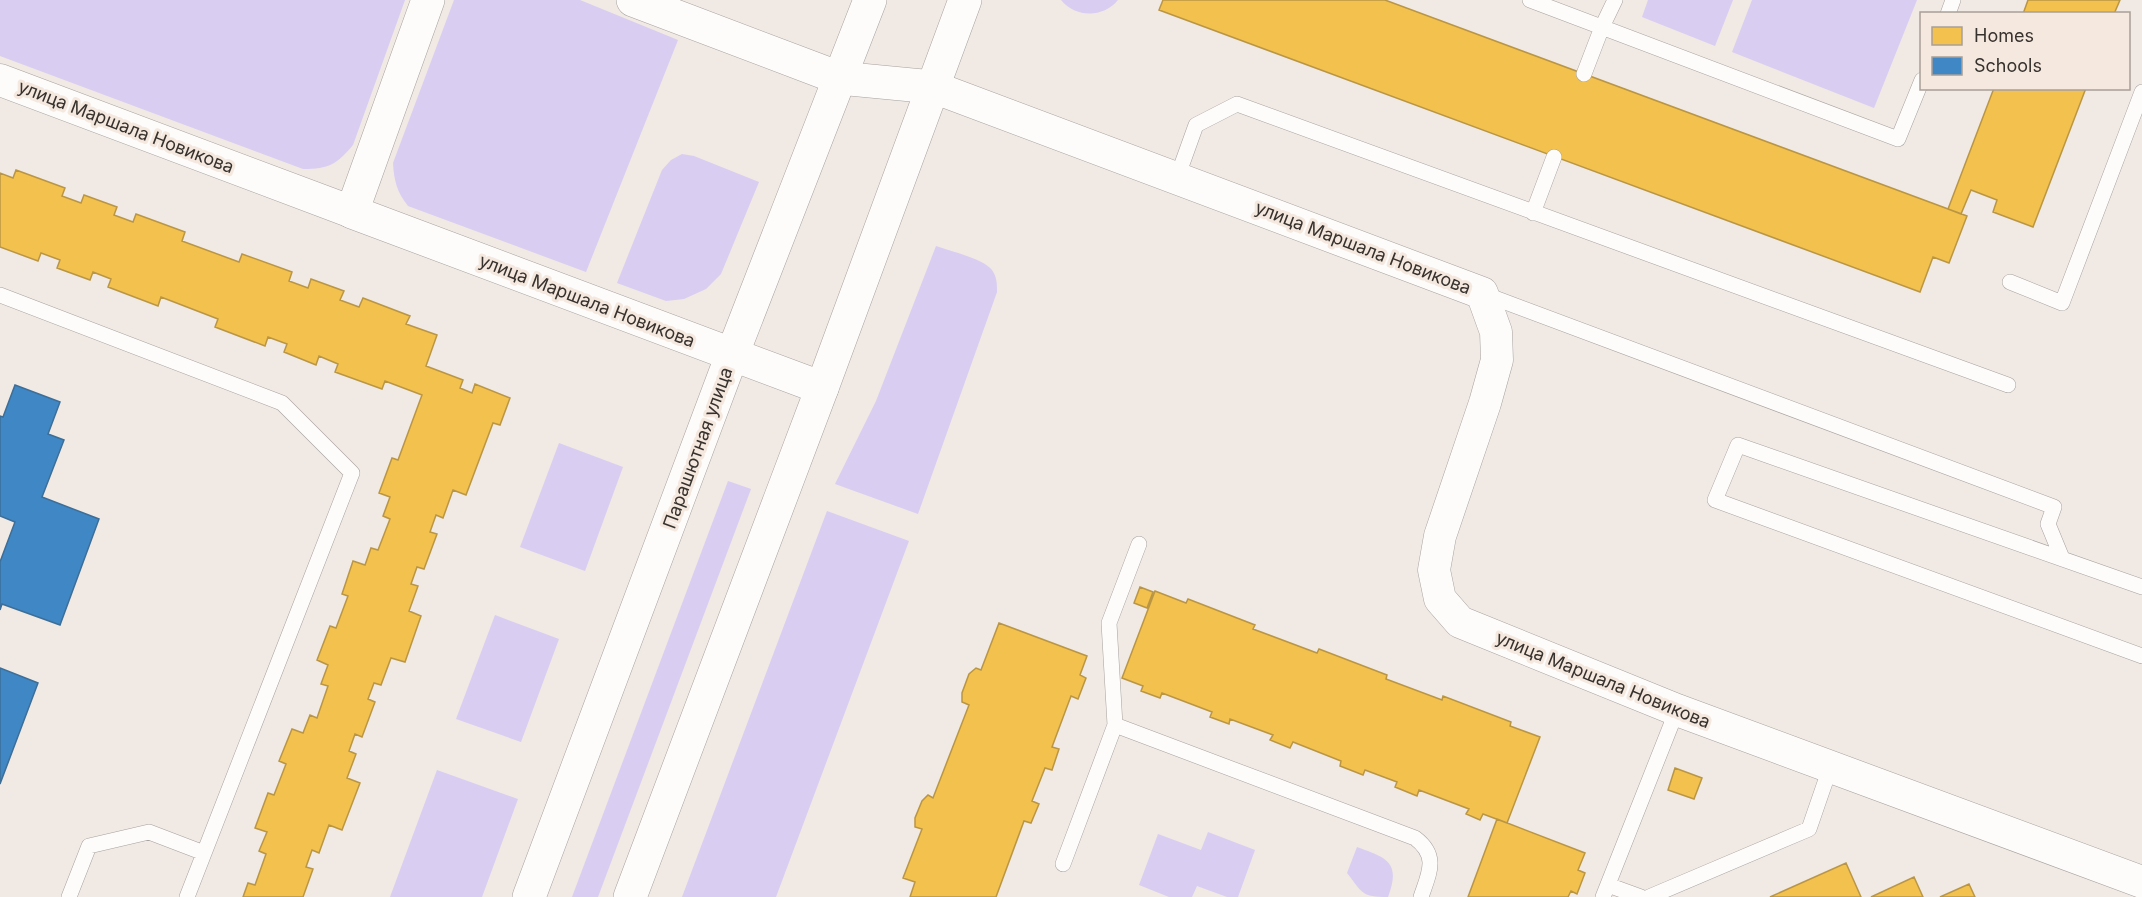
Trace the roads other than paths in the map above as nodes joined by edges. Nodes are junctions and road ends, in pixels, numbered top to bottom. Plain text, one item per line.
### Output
1 (428, 0) edge
2 (633, 0) edge
3 (870, 0) edge
4 (965, 0) edge
5 (1530, 0) edge
6 (1615, 0) edge
7 (1602, 27) junction
8 (1584, 74) dead end
9 (839, 78) junction
10 (0, 80) edge
11 (1920, 85) edge
12 (933, 87) junction
13 (2142, 92) edge
14 (1554, 157) dead end
15 (1177, 178) junction
16 (352, 212) junction
17 (1533, 213) junction
18 (2010, 282) dead end
19 (1482, 293) junction
20 (0, 296) edge
21 (732, 355) junction
22 (2008, 385) dead end
23 (822, 388) junction
24 (1139, 544) dead end
25 (2062, 558) junction
26 (2142, 587) edge
27 (2142, 656) edge
28 (1677, 710) junction
29 (1115, 725) junction
30 (1830, 768) junction
31 (204, 853) junction
32 (1063, 864) dead end
33 (2142, 882) edge
34 (1605, 891) edge
35 (69, 897) edge
36 (187, 897) edge
37 (529, 897) edge
38 (630, 897) edge
39 (1421, 897) edge
40 (1641, 897) edge
41 (1649, 897) edge

1 - 16 main road
2 - 9 main road, улица Маршала Новикова
3 - 9 main road, Парашютная улица
4 - 12 main road
5 - 7 lane
6 - 7 lane
7 - 8 lane
7 - 11 lane
9 - 12 main road, улица Маршала Новикова
9 - 21 main road, Парашютная улица
10 - 16 street, улица Маршала Новикова
12 - 15 street, улица Маршала Новикова
12 - 23 main road
13 - 18 lane
14 - 17 lane
15 - 17 lane
15 - 19 street, улица Маршала Новикова
16 - 21 main road, улица Маршала Новикова
17 - 22 lane
19 - 25 lane
19 - 28 street, улица Маршала Новикова
20 - 31 lane
21 - 23 main road, улица Маршала Новикова
21 - 37 main road, Парашютная улица
23 - 38 main road
24 - 29 lane
25 - 26 lane
25 - 27 lane
28 - 30 street, улица Маршала Новикова
28 - 34 lane
29 - 32 lane
29 - 39 lane
30 - 33 street, улица Маршала Новикова
30 - 41 lane
31 - 35 lane
31 - 36 lane
34 - 40 lane

